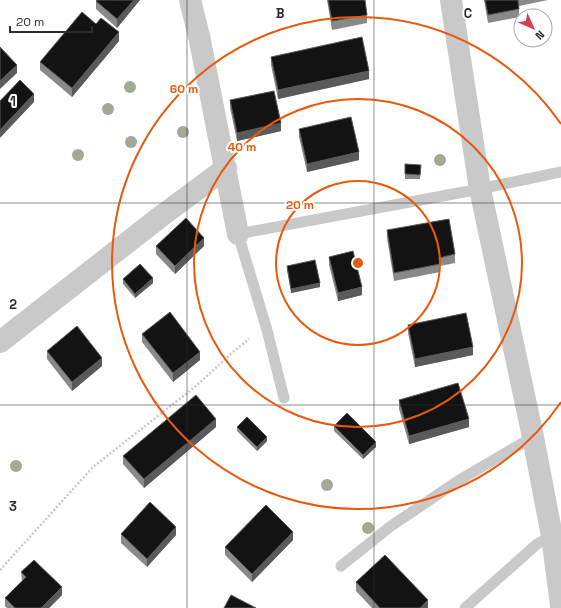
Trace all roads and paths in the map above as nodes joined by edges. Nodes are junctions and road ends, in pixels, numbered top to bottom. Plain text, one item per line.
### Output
1 (190, 0) edge
2 (451, 0) edge
3 (226, 168) junction
4 (561, 172) edge
5 (480, 189) junction
6 (238, 234) junction
7 (267, 330) junction
8 (0, 342) edge
9 (284, 398) dead end
10 (533, 437) junction
11 (552, 536) junction
12 (341, 566) dead end
13 (0, 570) edge
14 (561, 605) edge
15 (465, 608) edge

1 - 3 street
2 - 5 street
3 - 6 street
3 - 8 street
4 - 5 lane
5 - 6 lane
5 - 10 street
6 - 7 lane
7 - 9 lane
7 - 13 path
10 - 11 street
10 - 12 lane
11 - 14 street
11 - 15 lane

